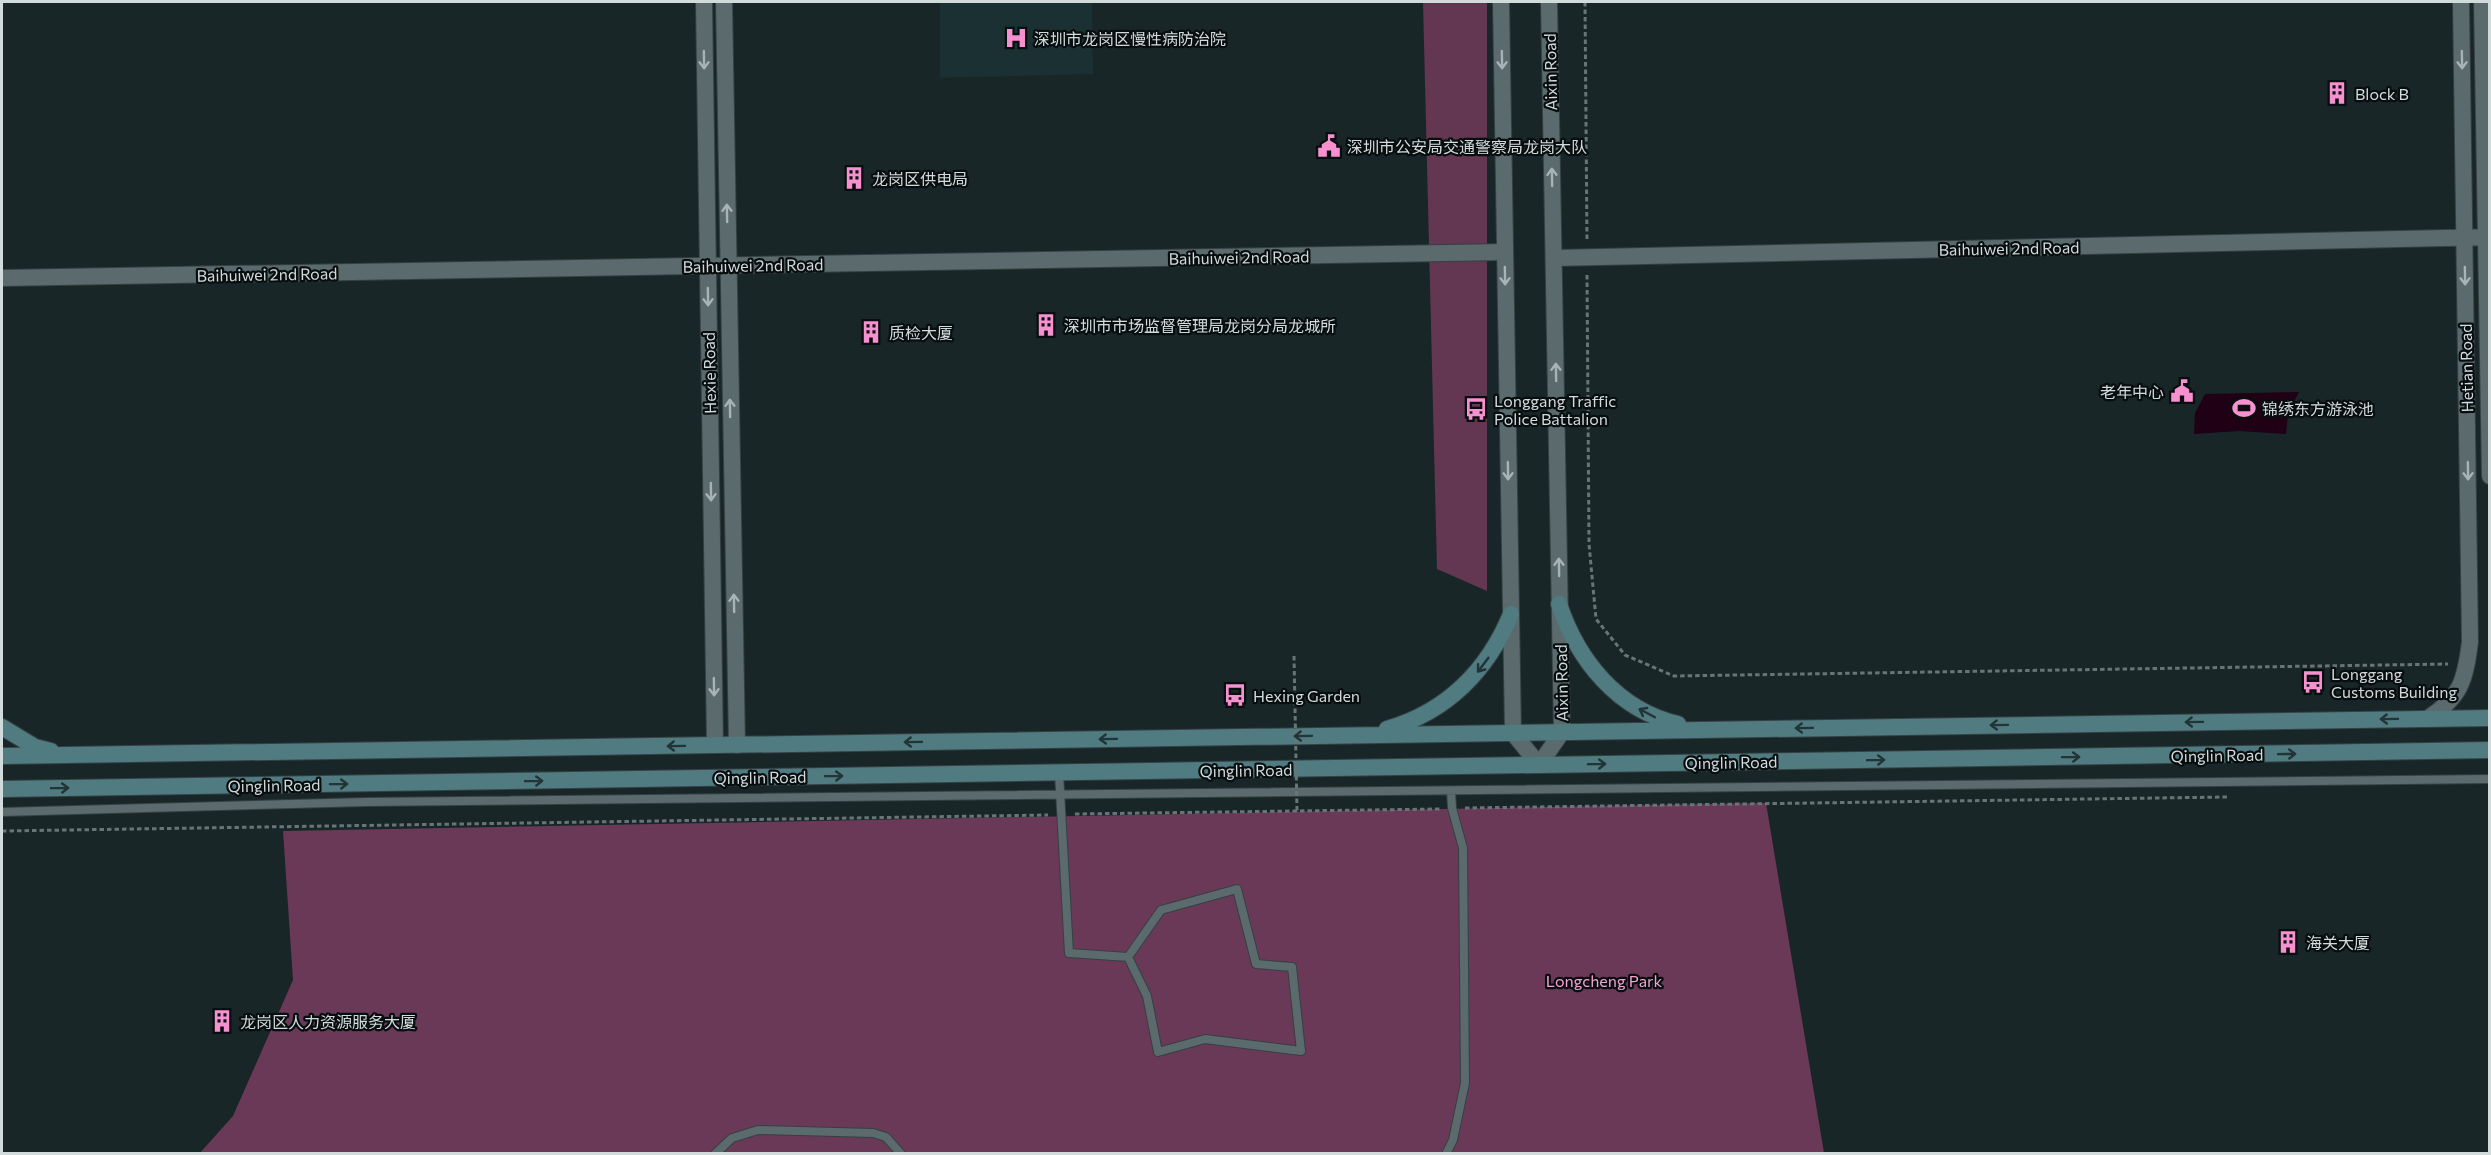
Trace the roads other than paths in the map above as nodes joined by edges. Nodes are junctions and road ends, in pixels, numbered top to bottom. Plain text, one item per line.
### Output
1 (704, 2) edge
2 (724, 2) edge
3 (1501, 2) edge
4 (1549, 2) edge
5 (2461, 2) edge
6 (2482, 2) edge
7 (2486, 51) edge
8 (2488, 237) edge
9 (2464, 238) junction
10 (1505, 252) junction
11 (1554, 258) junction
12 (707, 266) junction
13 (728, 266) junction
14 (2, 278) edge
15 (2490, 476) edge
16 (1559, 604) junction
17 (1511, 614) junction
18 (2490, 718) edge
19 (2427, 719) junction
20 (2, 727) edge
21 (1703, 730) junction
22 (1562, 732) junction
23 (1513, 733) junction
24 (1362, 735) junction
25 (715, 745) junction
26 (737, 745) junction
27 (2490, 750) edge
28 (73, 755) junction
29 (2, 756) edge
30 (1539, 765) junction
31 (1059, 773) junction
32 (2490, 779) edge
33 (2, 789) edge
34 (1451, 791) junction
35 (1060, 795) junction
36 (2, 812) edge
37 (1128, 957) junction
38 (715, 1154) edge
39 (901, 1154) edge
40 (1446, 1154) edge

1 -> 12 street, Hexie Road
13 -> 2 street, Hexie Road
3 -> 10 street
11 -> 4 street, Aixin Road
5 -> 9 street, Hetian Road
6 - 7 street, Hetian Road
7 - 8 street, Hetian Road
8 - 9 street, Baihuiwei 2nd Road
8 - 15 street, Hetian Road
9 - 11 street, Baihuiwei 2nd Road
9 -> 19 street, Hetian Road
10 - 13 street, Baihuiwei 2nd Road
10 -> 17 street
16 -> 11 street, Aixin Road
12 - 13 street, Baihuiwei 2nd Road
12 - 14 street, Baihuiwei 2nd Road
12 -> 25 street, Hexie Road
26 -> 13 street, Hexie Road
21 -> 16 main road
16 - 22 street, Aixin Road
17 - 23 street
17 -> 24 main road
18 - 19 main road, Qinglin Road
19 -> 21 main road, Qinglin Road
20 - 28 main road
21 - 22 main road, Qinglin Road
22 - 23 main road, Qinglin Road
22 - 30 street, Aixin Road
23 - 24 main road, Qinglin Road
23 - 30 street
24 -> 26 main road, Qinglin Road
25 - 26 main road, Qinglin Road
25 -> 28 main road, Qinglin Road
30 -> 27 main road, Qinglin Road
28 - 29 main road, Qinglin Road
30 - 31 main road, Qinglin Road
33 -> 31 main road, Qinglin Road
31 - 35 lane
32 - 34 lane
34 - 35 lane
34 - 40 lane
35 - 36 lane
35 - 37 lane
37 - 37 lane
38 - 39 lane

